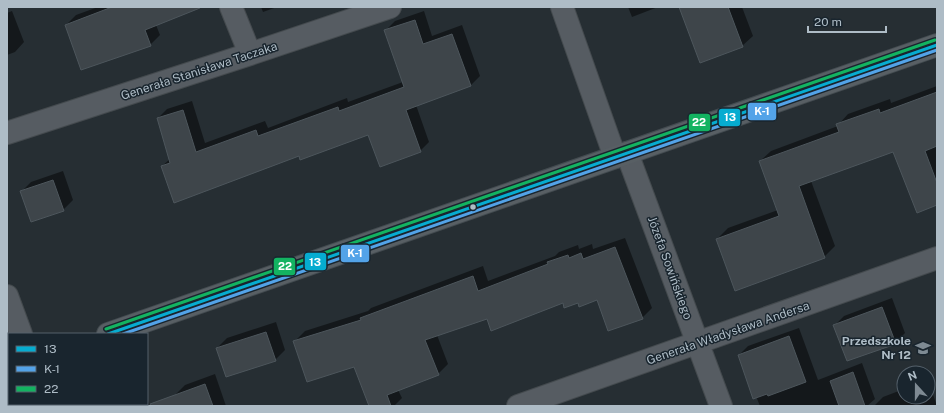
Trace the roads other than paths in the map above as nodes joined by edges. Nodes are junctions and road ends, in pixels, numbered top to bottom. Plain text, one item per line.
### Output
1 (232, 7) edge
2 (390, 7) edge
3 (562, 7) edge
4 (937, 44) edge
5 (250, 54) junction
6 (7, 133) edge
7 (621, 155) junction
8 (937, 258) edge
9 (7, 296) edge
10 (21, 333) edge
11 (111, 333) edge
12 (698, 343) junction
13 (518, 406) edge
14 (721, 406) edge

1 - 5 street
2 - 5 street, Generała Stanisława Taczaka
3 - 7 street, Józefa Sowińskiego
4 - 7 main road
5 - 6 street, Generała Stanisława Taczaka
7 - 11 main road
7 - 12 street, Józefa Sowińskiego
8 - 12 street, Generała Władysława Andersa
9 - 10 street
12 - 13 street, Generała Władysława Andersa
12 - 14 street, Józefa Sowińskiego

